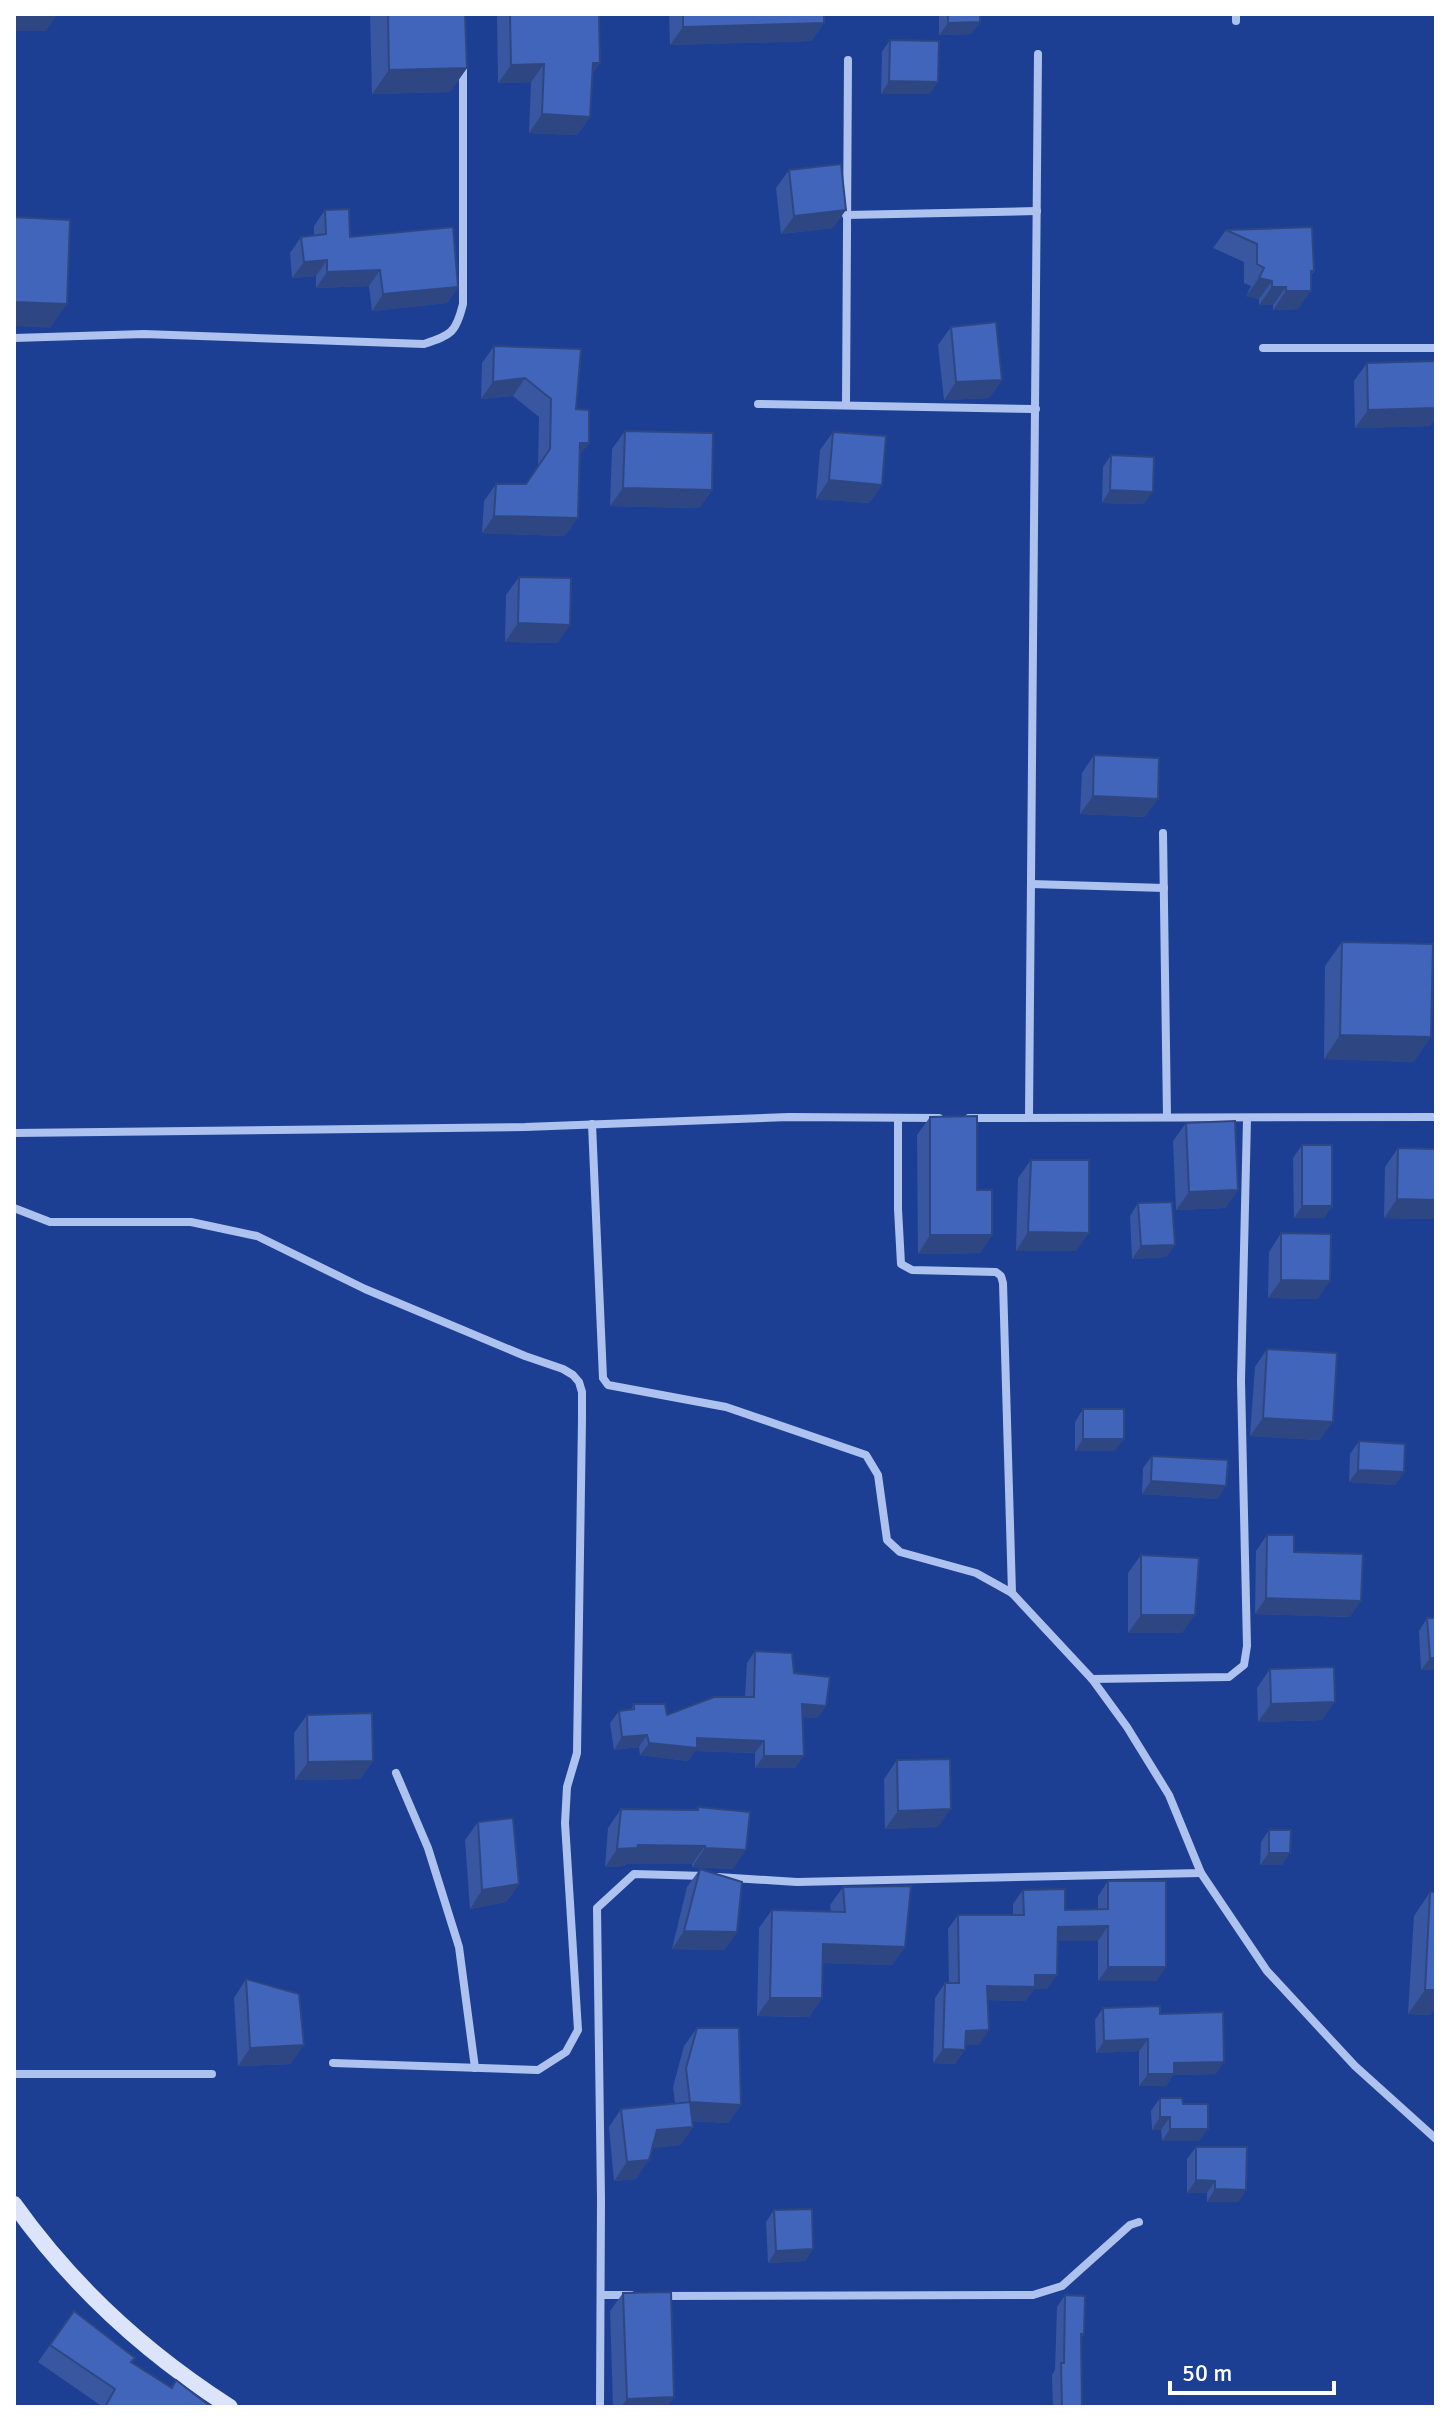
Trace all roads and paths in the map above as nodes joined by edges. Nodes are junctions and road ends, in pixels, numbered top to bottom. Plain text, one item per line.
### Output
1 (1038, 54) dead end
2 (463, 60) edge
3 (848, 60) dead end
4 (1037, 211) junction
5 (846, 215) junction
6 (14, 338) edge
7 (1263, 348) dead end
8 (1436, 348) edge
9 (758, 404) dead end
10 (846, 405) junction
11 (1036, 409) junction
12 (1163, 833) dead end
13 (1031, 884) junction
14 (1164, 888) junction
15 (1029, 1117) junction
16 (1167, 1117) junction
17 (1436, 1117) edge
18 (898, 1119) junction
19 (1247, 1119) junction
20 (592, 1124) junction
21 (14, 1133) edge
22 (14, 1208) edge
23 (1012, 1593) junction
24 (1092, 1679) junction
25 (396, 1773) dead end
26 (1201, 1873) junction
27 (333, 2063) dead end
28 (475, 2068) junction
29 (14, 2074) edge
30 (212, 2074) dead end
31 (1436, 2139) edge
32 (14, 2204) edge
33 (1139, 2222) dead end
34 (601, 2295) junction
35 (230, 2407) edge
36 (600, 2407) edge

1 - 4 street
2 - 6 street
3 - 5 street
4 - 5 street
4 - 11 street
5 - 10 street
7 - 8 street
9 - 10 street
10 - 11 street
11 - 13 street
12 - 14 street
13 - 14 street
13 - 15 street
14 - 16 street
15 - 16 street
15 - 18 street
16 - 19 street
17 - 19 street
18 - 20 street
18 - 23 street
19 - 24 street
20 - 21 street
20 - 23 street
22 - 28 street
23 - 24 street
24 - 26 street
25 - 28 street
26 - 31 street
26 - 34 street
27 - 28 street
29 - 30 street
32 - 35 main road
33 - 34 street
34 - 36 street

